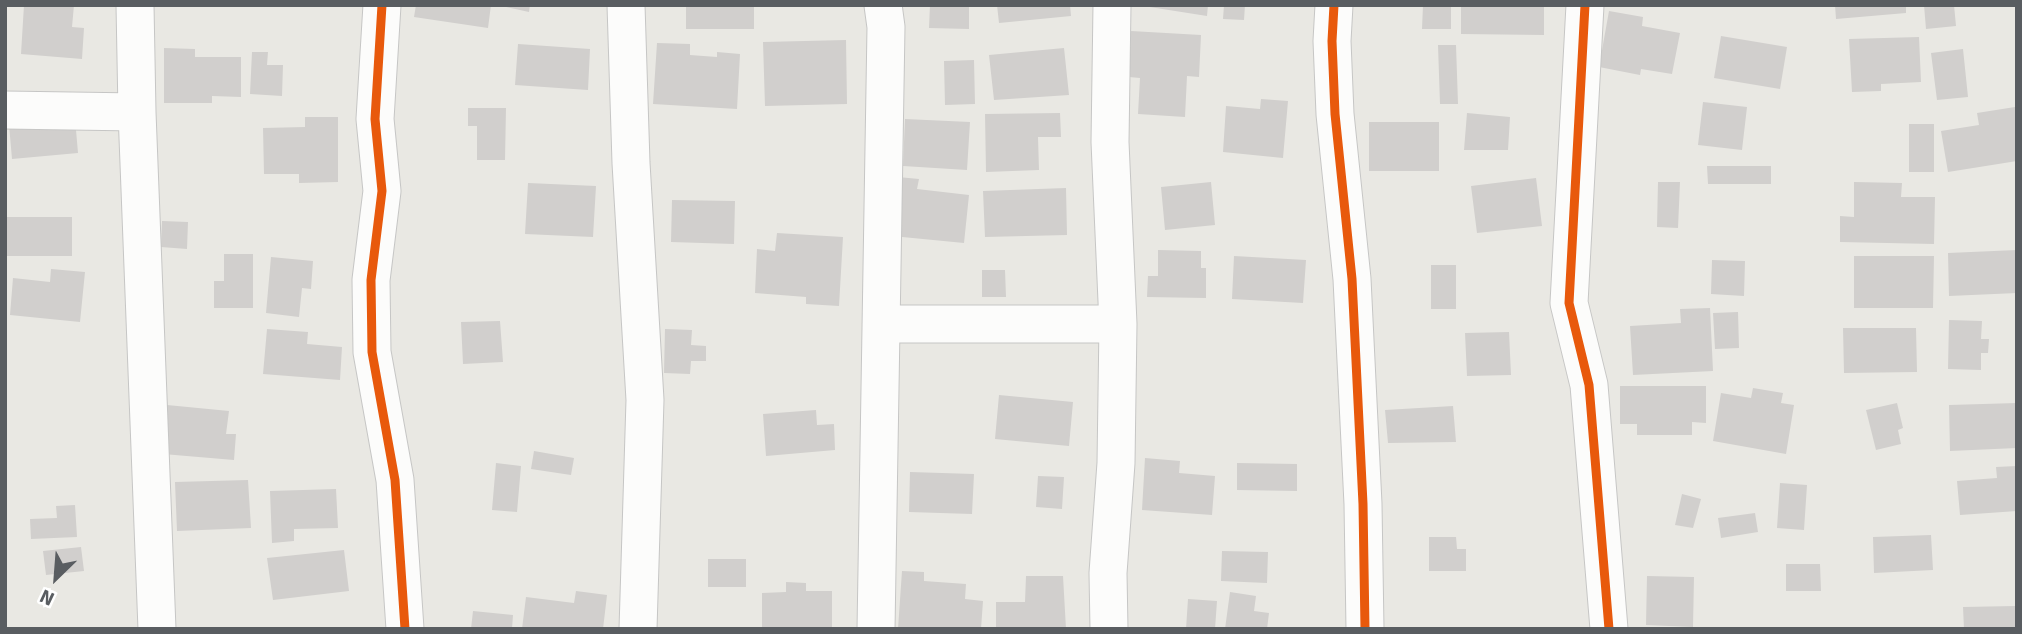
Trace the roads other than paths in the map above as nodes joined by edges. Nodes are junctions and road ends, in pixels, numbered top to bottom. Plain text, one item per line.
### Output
1 (135, 5) edge
2 (382, 5) edge
3 (626, 5) edge
4 (883, 5) edge
5 (1112, 5) edge
6 (1334, 5) edge
7 (1584, 5) edge
8 (5, 110) edge
9 (137, 112) junction
10 (881, 324) junction
11 (1118, 324) junction
12 (156, 629) edge
13 (405, 629) edge
14 (638, 629) edge
15 (876, 629) edge
16 (1109, 629) edge
17 (1365, 629) edge
18 (1609, 629) edge

1 - 9 street
2 - 13 street
3 - 14 street
4 - 10 street
5 - 11 street
6 - 17 street
7 - 18 street
8 - 9 street
9 - 12 street
10 - 11 street
10 - 15 street
11 - 16 street

